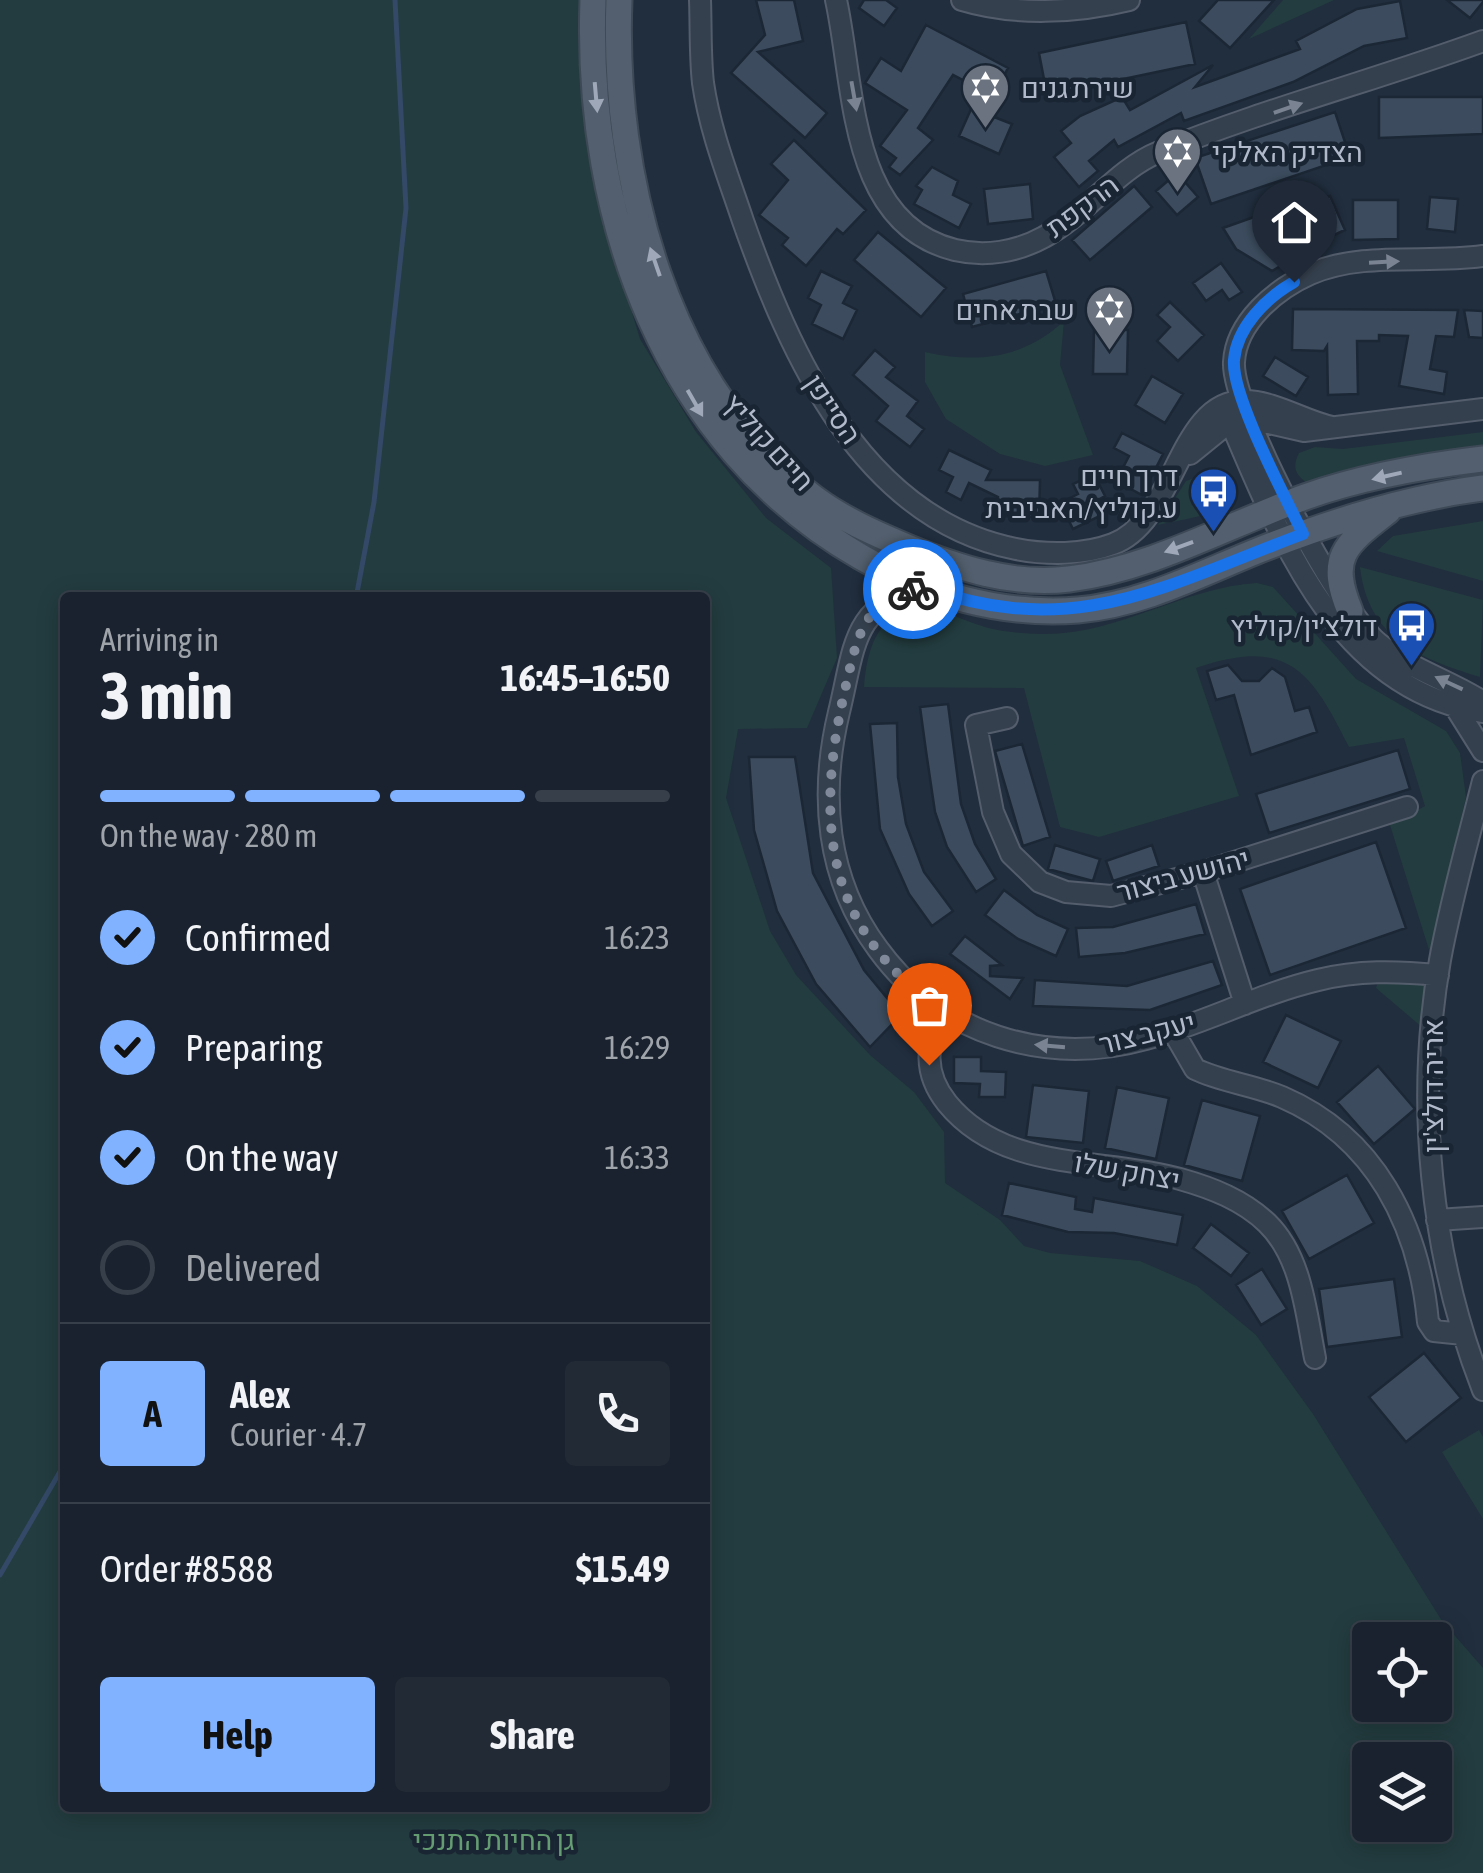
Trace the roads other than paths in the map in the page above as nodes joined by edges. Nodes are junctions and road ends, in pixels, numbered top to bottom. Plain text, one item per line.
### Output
1 (593, 0) edge
2 (619, 0) edge
3 (700, 0) edge
4 (836, 0) edge
5 (962, 0) edge
6 (1129, 0) edge
7 (1483, 41) edge
8 (1483, 256) edge
9 (1483, 409) edge
10 (1242, 414) junction
11 (1322, 429) junction
12 (1483, 458) edge
13 (1275, 475) junction
14 (1483, 488) edge
15 (1396, 505) junction
16 (1279, 507) junction
17 (1293, 537) junction
18 (924, 587) junction
19 (1350, 611) junction
20 (1483, 702) edge
21 (1456, 708) junction
22 (1483, 712) edge
23 (1008, 718) dead end
24 (1483, 751) edge
25 (1483, 781) edge
26 (1408, 808) dead end
27 (1204, 872) junction
28 (1438, 974) junction
29 (1245, 1004) junction
30 (942, 1011) junction
31 (1173, 1031) junction
32 (1483, 1217) edge
33 (1437, 1220) junction
34 (1462, 1334) junction
35 (1315, 1358) dead end
36 (1483, 1390) edge

1 -> 18 main road, חיים קוליץ
16 -> 2 main road, חיים קוליץ
3 - 10 street, הסייפן
4 -> 7 street, הרקפת
5 - 6 street
10 -> 8 street
9 - 11 street
10 - 11 street
10 - 13 street
10 - 16 street
11 - 13 street
12 -> 16 main road, חיים קוליץ
13 - 16 street
14 - 15 main road, חיים קוליץ
15 - 17 main road, חיים קוליץ
15 - 19 main road
16 - 17 street
17 - 18 main road, חיים קוליץ
17 - 19 street
17 - 21 street
18 - 30 street, יעקב צור
20 -> 19 street
21 - 22 street
21 - 24 street
23 - 27 street, יהושע ביצור
25 - 28 street, אריה דולצ'ין
26 - 27 street, יהושע ביצור
27 - 29 street
28 - 29 street, יעקב צור
28 - 33 street, אריה דולצ'ין
29 - 31 street, יעקב צור
31 -> 30 street, יעקב צור
30 - 35 street, יצחק שלו
31 - 34 street
32 - 33 street
33 - 34 street, אריה דולצ'ין
34 - 36 street, אריה דולצ'ין

